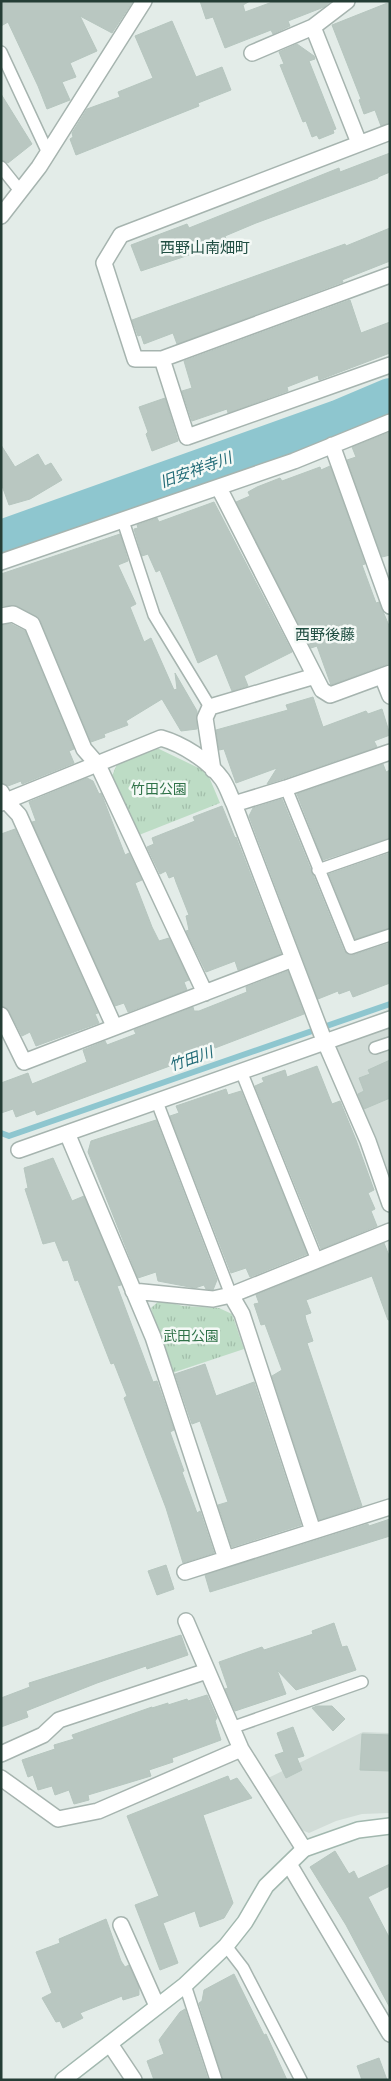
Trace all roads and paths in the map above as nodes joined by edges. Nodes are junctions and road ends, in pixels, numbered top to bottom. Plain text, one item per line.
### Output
1 (144, 1) edge
2 (346, 1) edge
3 (312, 27) junction
4 (1, 52) edge
5 (252, 53) dead end
6 (390, 132) edge
7 (358, 143) junction
8 (48, 153) junction
9 (1, 166) edge
10 (21, 192) junction
11 (1, 216) edge
12 (390, 275) edge
13 (162, 359) junction
14 (390, 364) edge
15 (390, 422) edge
16 (332, 445) junction
17 (220, 488) junction
18 (123, 521) junction
19 (1, 562) edge
20 (390, 606) edge
21 (1, 616) edge
22 (386, 675) edge
23 (315, 676) junction
24 (390, 696) edge
25 (210, 708) junction
26 (390, 752) edge
27 (98, 765) junction
28 (213, 770) junction
29 (286, 788) junction
30 (3, 799) edge
31 (234, 804) junction
32 (390, 846) edge
33 (318, 870) junction
34 (390, 935) edge
35 (293, 959) junction
36 (205, 993) junction
37 (1, 1015) edge
38 (390, 1019) edge
39 (114, 1026) junction
40 (324, 1039) junction
41 (390, 1043) edge
42 (375, 1048) dead end
43 (241, 1071) junction
44 (157, 1102) junction
45 (67, 1133) junction
46 (20, 1150) dead end
47 (390, 1204) edge
48 (390, 1231) edge
49 (318, 1260) junction
50 (133, 1291) junction
51 (231, 1295) junction
52 (390, 1507) edge
53 (313, 1532) junction
54 (226, 1559) junction
55 (185, 1572) dead end
56 (186, 1621) dead end
57 (207, 1671) junction
58 (362, 1682) dead end
59 (231, 1728) junction
60 (241, 1749) junction
61 (1, 1754) edge
62 (1, 1778) edge
63 (390, 1826) edge
64 (304, 1848) junction
65 (289, 1864) junction
66 (121, 1925) dead end
67 (226, 1946) junction
68 (185, 1985) junction
69 (158, 2006) junction
70 (390, 2034) edge
71 (110, 2044) junction
72 (63, 2080) edge
73 (134, 2080) edge
74 (216, 2080) edge
75 (301, 2080) edge

1 - 8 street
2 - 3 street
3 - 5 street
3 - 7 street
4 - 8 lane
6 - 7 street
7 - 13 street
8 - 10 street
9 - 10 lane
10 - 11 street
12 - 13 street
13 - 14 street
15 - 16 street
16 - 17 street
16 - 20 street
17 - 18 street
17 - 23 street
18 - 19 street
18 - 25 lane
21 - 27 street
22 - 23 street
22 - 24 street
23 - 25 street
25 - 28 street
26 - 29 street
27 - 28 street
27 - 30 street
27 - 36 street
28 - 31 street
29 - 31 street
29 - 33 lane
30 - 39 street
31 - 35 street
32 - 33 lane
33 - 34 lane
35 - 36 street
35 - 40 street
36 - 39 street
37 - 39 street
38 - 40 street
40 - 43 street
40 - 47 street
41 - 42 lane
43 - 44 street
43 - 49 lane
44 - 45 street
44 - 51 lane
45 - 46 street
45 - 50 street
48 - 49 street
49 - 51 street
50 - 51 street
50 - 54 street
51 - 53 street
52 - 53 street
53 - 54 street
54 - 55 street
56 - 57 street
57 - 59 street
57 - 61 street
58 - 59 lane
59 - 60 street
60 - 62 street
60 - 64 street
63 - 64 street
64 - 65 street
65 - 67 street
65 - 70 street
66 - 69 street
67 - 68 street
67 - 75 lane
68 - 69 street
68 - 74 lane
69 - 71 street
71 - 72 street
71 - 73 street

